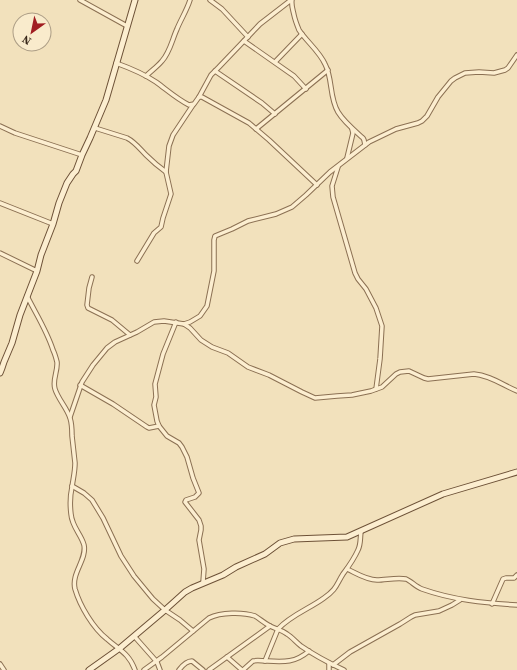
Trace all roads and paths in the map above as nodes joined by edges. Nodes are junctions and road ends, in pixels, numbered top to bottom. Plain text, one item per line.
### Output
1 (80, 0) edge
2 (135, 0) edge
3 (190, 0) edge
4 (210, 0) edge
5 (292, 0) edge
6 (127, 26) junction
7 (243, 32) junction
8 (252, 33) junction
9 (302, 34) junction
10 (248, 37) junction
11 (244, 41) junction
12 (517, 54) edge
13 (275, 62) junction
14 (116, 63) junction
15 (328, 70) junction
16 (215, 71) junction
17 (146, 76) junction
18 (306, 89) junction
19 (198, 97) junction
20 (194, 104) junction
21 (275, 114) junction
22 (0, 126) edge
23 (95, 128) junction
24 (352, 128) junction
25 (256, 129) junction
26 (364, 140) junction
27 (369, 142) junction
28 (365, 145) junction
29 (82, 155) junction
30 (347, 159) junction
31 (338, 166) junction
32 (166, 172) junction
33 (317, 185) junction
34 (0, 203) edge
35 (53, 224) junction
36 (0, 253) edge
37 (137, 261) dead end
38 (37, 271) junction
39 (92, 277) dead end
40 (27, 296) junction
41 (176, 322) junction
42 (190, 322) junction
43 (184, 324) junction
44 (190, 328) junction
45 (130, 335) junction
46 (0, 373) edge
47 (80, 385) junction
48 (376, 389) junction
49 (517, 391) edge
50 (70, 417) junction
51 (159, 426) junction
52 (517, 472) edge
53 (72, 486) junction
54 (361, 532) junction
55 (347, 568) junction
56 (517, 575) edge
57 (203, 582) junction
58 (460, 600) junction
59 (492, 604) junction
60 (517, 605) edge
61 (165, 610) junction
62 (270, 626) junction
63 (278, 629) junction
64 (193, 631) junction
65 (134, 636) junction
66 (120, 648) junction
67 (309, 651) junction
68 (227, 657) junction
69 (265, 661) junction
70 (157, 662) junction
71 (0, 664) edge
72 (331, 664) junction
73 (4, 670) edge
74 (88, 670) edge
75 (135, 670) edge
76 (144, 670) edge
77 (160, 670) edge
78 (179, 670) edge
79 (203, 670) edge
80 (209, 670) edge
81 (242, 670) edge
82 (330, 670) edge
83 (344, 670) edge

1 - 6 street
2 - 6 street
3 - 17 street
4 - 7 street
5 - 8 street
5 - 9 street
6 - 14 street
7 - 8 street
7 - 10 street
8 - 10 street
9 - 13 street
9 - 15 street
10 - 11 street
11 - 13 street
11 - 16 street
12 - 27 street
13 - 18 street
14 - 17 street
14 - 23 street
15 - 18 street
15 - 24 street
16 - 19 street
16 - 21 street
17 - 20 street
18 - 21 street
19 - 20 street
19 - 25 street
20 - 32 street
21 - 25 street
22 - 29 street
23 - 29 street
23 - 32 street
24 - 26 street
24 - 30 street
25 - 33 street
26 - 27 street
26 - 28 street
27 - 28 street
28 - 30 street
29 - 35 street
30 - 31 street
31 - 33 street
31 - 48 street
32 - 37 street
33 - 42 street
34 - 35 street
35 - 38 street
36 - 38 street
38 - 40 street
39 - 45 street
40 - 46 street
40 - 50 street
41 - 43 street
41 - 45 street
41 - 51 street
42 - 43 street
42 - 44 street
43 - 44 street
44 - 48 street
45 - 47 street
47 - 50 street
47 - 51 street
48 - 49 street
50 - 53 street
51 - 57 street
52 - 54 street
53 - 61 street
53 - 66 street
54 - 55 street
54 - 57 street
55 - 58 street
55 - 63 street
56 - 59 street
57 - 61 street
58 - 59 street
58 - 72 street
59 - 60 street
61 - 64 street
61 - 65 street
62 - 63 street
62 - 64 street
62 - 68 street
63 - 67 street
63 - 69 street
64 - 70 street
65 - 66 street
65 - 70 street
66 - 74 street
66 - 75 street
67 - 69 street
67 - 72 street
68 - 80 street
68 - 81 street
69 - 81 street
70 - 76 street
70 - 77 street
71 - 73 street
72 - 82 street
72 - 83 street
78 - 79 street

